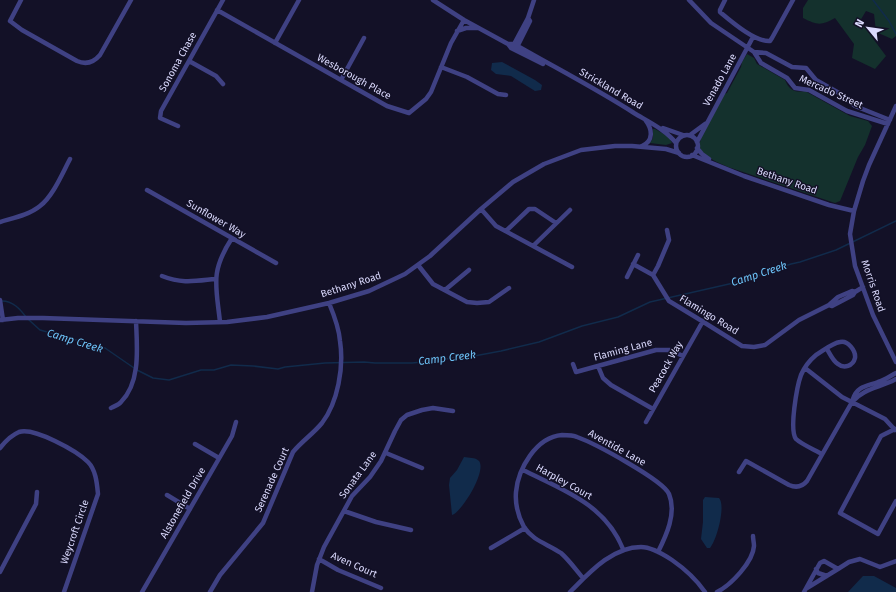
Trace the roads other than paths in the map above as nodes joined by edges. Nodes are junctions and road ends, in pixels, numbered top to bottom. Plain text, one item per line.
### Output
1 (21, 0) edge
2 (132, 0) edge
3 (223, 0) edge
4 (299, 0) edge
5 (432, 0) edge
6 (534, 0) edge
7 (689, 0) edge
8 (725, 0) edge
9 (793, 0) edge
10 (217, 10) junction
11 (528, 18) junction
12 (464, 20) junction
13 (478, 28) junction
14 (458, 31) junction
15 (520, 32) junction
16 (753, 37) junction
17 (364, 38) dead end
18 (523, 38) junction
19 (499, 39) junction
20 (275, 43) junction
21 (513, 47) junction
22 (747, 48) junction
23 (754, 52) junction
24 (529, 53) junction
25 (189, 60) junction
26 (441, 67) junction
27 (568, 75) junction
28 (341, 80) junction
29 (223, 84) dead end
30 (506, 95) dead end
31 (896, 106) edge
32 (645, 119) junction
33 (708, 120) junction
34 (889, 122) junction
35 (178, 126) dead end
36 (657, 127) junction
37 (683, 135) junction
38 (690, 135) junction
39 (697, 142) junction
40 (676, 145) junction
41 (640, 146) junction
42 (697, 148) junction
43 (666, 149) junction
44 (679, 153) junction
45 (692, 155) junction
46 (70, 159) dead end
47 (715, 164) junction
48 (147, 190) dead end
49 (481, 209) junction
50 (570, 210) dead end
51 (854, 211) junction
52 (0, 222) edge
53 (556, 223) junction
54 (667, 230) dead end
55 (506, 231) junction
56 (232, 238) junction
57 (533, 246) junction
58 (638, 255) dead end
59 (276, 263) dead end
60 (633, 264) junction
61 (418, 265) junction
62 (572, 267) dead end
63 (469, 270) dead end
64 (653, 275) junction
65 (162, 276) dead end
66 (626, 277) dead end
67 (215, 279) junction
68 (509, 288) dead end
69 (864, 288) junction
70 (445, 290) junction
71 (0, 300) edge
72 (329, 302) junction
73 (1, 320) edge
74 (136, 321) junction
75 (703, 321) junction
76 (220, 322) junction
77 (827, 349) junction
78 (683, 356) junction
79 (896, 362) edge
80 (573, 364) dead end
81 (598, 366) junction
82 (805, 368) junction
83 (896, 373) edge
84 (896, 379) edge
85 (852, 402) junction
86 (111, 408) dead end
87 (653, 409) junction
88 (453, 411) dead end
89 (236, 422) dead end
90 (646, 422) dead end
91 (896, 430) edge
92 (195, 444) dead end
93 (0, 448) edge
94 (386, 452) junction
95 (822, 454) junction
96 (219, 458) junction
97 (422, 468) dead end
98 (523, 470) junction
99 (739, 472) dead end
100 (37, 492) dead end
101 (167, 495) dead end
102 (896, 501) edge
103 (190, 509) junction
104 (344, 511) junction
105 (525, 528) junction
106 (411, 530) dead end
107 (753, 536) dead end
108 (492, 548) dead end
109 (623, 549) junction
110 (658, 552) junction
111 (319, 559) junction
112 (896, 561) edge
113 (816, 569) junction
114 (838, 569) junction
115 (0, 572) edge
116 (826, 576) junction
117 (583, 578) junction
118 (381, 588) dead end
119 (805, 590) edge
120 (64, 592) edge
121 (142, 592) edge
122 (210, 592) edge
123 (312, 592) edge
124 (570, 592) edge
125 (705, 592) edge
126 (717, 592) edge

1 - 2 street
3 - 10 street, Sonoma Chase
4 - 20 street
5 - 12 street
6 - 11 street
7 - 22 street, Mercado Street
8 - 16 street
9 - 16 street
10 - 20 street, Wesborough Place
10 - 25 street, Sonoma Chase
11 - 15 street
11 - 18 street
12 - 13 street
12 - 14 street, Wesborough Place
13 - 14 street
13 - 19 street
14 - 26 street, Wesborough Place
15 - 19 street
15 - 21 street
16 - 22 street, Venado Lane
17 - 28 street
18 - 21 street
18 - 24 street
19 - 21 street
20 - 28 street, Wesborough Place
21 - 24 street, Strickland Road
21 - 27 street, Strickland Road
22 - 23 street, Mercado Street
22 - 33 street, Venado Lane
23 - 34 street, Mercado Street
23 - 34 street, Mercado Street
24 - 27 street, Strickland Road
25 - 29 street
25 - 35 street, Sonoma Chase
26 - 28 street, Wesborough Place
26 - 30 street
27 - 32 street, Strickland Road
31 - 34 street, Morris Road
32 - 36 street, Strickland Road
32 - 41 street, Strickland Road
33 - 38 street, Venado Lane
33 - 39 street, Venado Lane
34 - 51 street, Morris Road
36 - 37 street, Strickland Road
36 - 40 street, Strickland Road
37 - 38 street
37 - 40 street
38 - 39 street
39 - 42 street
40 - 43 street, Bethany Road
40 - 44 street
41 - 43 street, Bethany Road
41 - 49 street, Bethany Road
42 - 45 street
42 - 47 street, Bethany Road
43 - 44 street, Bethany Road
44 - 45 street
45 - 47 street, Bethany Road
46 - 52 street
47 - 51 street, Bethany Road
48 - 56 street, Sunflower Way
49 - 55 street
49 - 61 street, Bethany Road
50 - 53 street
51 - 69 street, Morris Road
53 - 55 street
53 - 57 street
54 - 64 street
55 - 57 street
56 - 59 street, Sunflower Way
56 - 67 street
57 - 62 street
58 - 60 street
60 - 64 street
60 - 66 street
61 - 70 street
61 - 72 street, Bethany Road
63 - 70 street
64 - 75 street, Flamingo Road
65 - 67 street
67 - 76 street
68 - 70 street
69 - 75 street, Flamingo Road
69 - 79 street, Morris Road
71 - 73 street
72 - 76 street, Bethany Road
72 - 122 street, Serenade Court
73 - 74 street, Bethany Road
74 - 76 street, Bethany Road
74 - 86 street
75 - 78 street, Peacock Way
77 - 77 street
77 - 82 street
78 - 81 street, Flaming Lane
78 - 87 street, Peacock Way
80 - 81 street, Flaming Lane
81 - 87 street
82 - 85 street
82 - 95 street
83 - 85 street
84 - 85 street
85 - 91 street
85 - 95 street
87 - 90 street, Peacock Way
88 - 94 street, Sonata Lane
89 - 96 street, Alstonefield Drive
91 - 102 street
92 - 96 street
93 - 120 street, Weycroft Circle
94 - 97 street
94 - 104 street, Sonata Lane
95 - 99 street
96 - 103 street, Alstonefield Drive
98 - 105 street, Aventide Lane
98 - 109 street, Harpley Court
98 - 110 street, Aventide Lane
100 - 115 street
101 - 103 street
103 - 121 street, Alstonefield Drive
104 - 106 street
104 - 111 street, Sonata Lane
105 - 108 street
105 - 117 street, Aventide Lane
107 - 126 street
109 - 110 street
109 - 117 street
110 - 125 street
111 - 118 street, Aven Court
111 - 123 street, Sonata Lane
112 - 114 street
113 - 114 street
113 - 116 street
113 - 119 street
114 - 116 street
116 - 119 street
117 - 124 street

